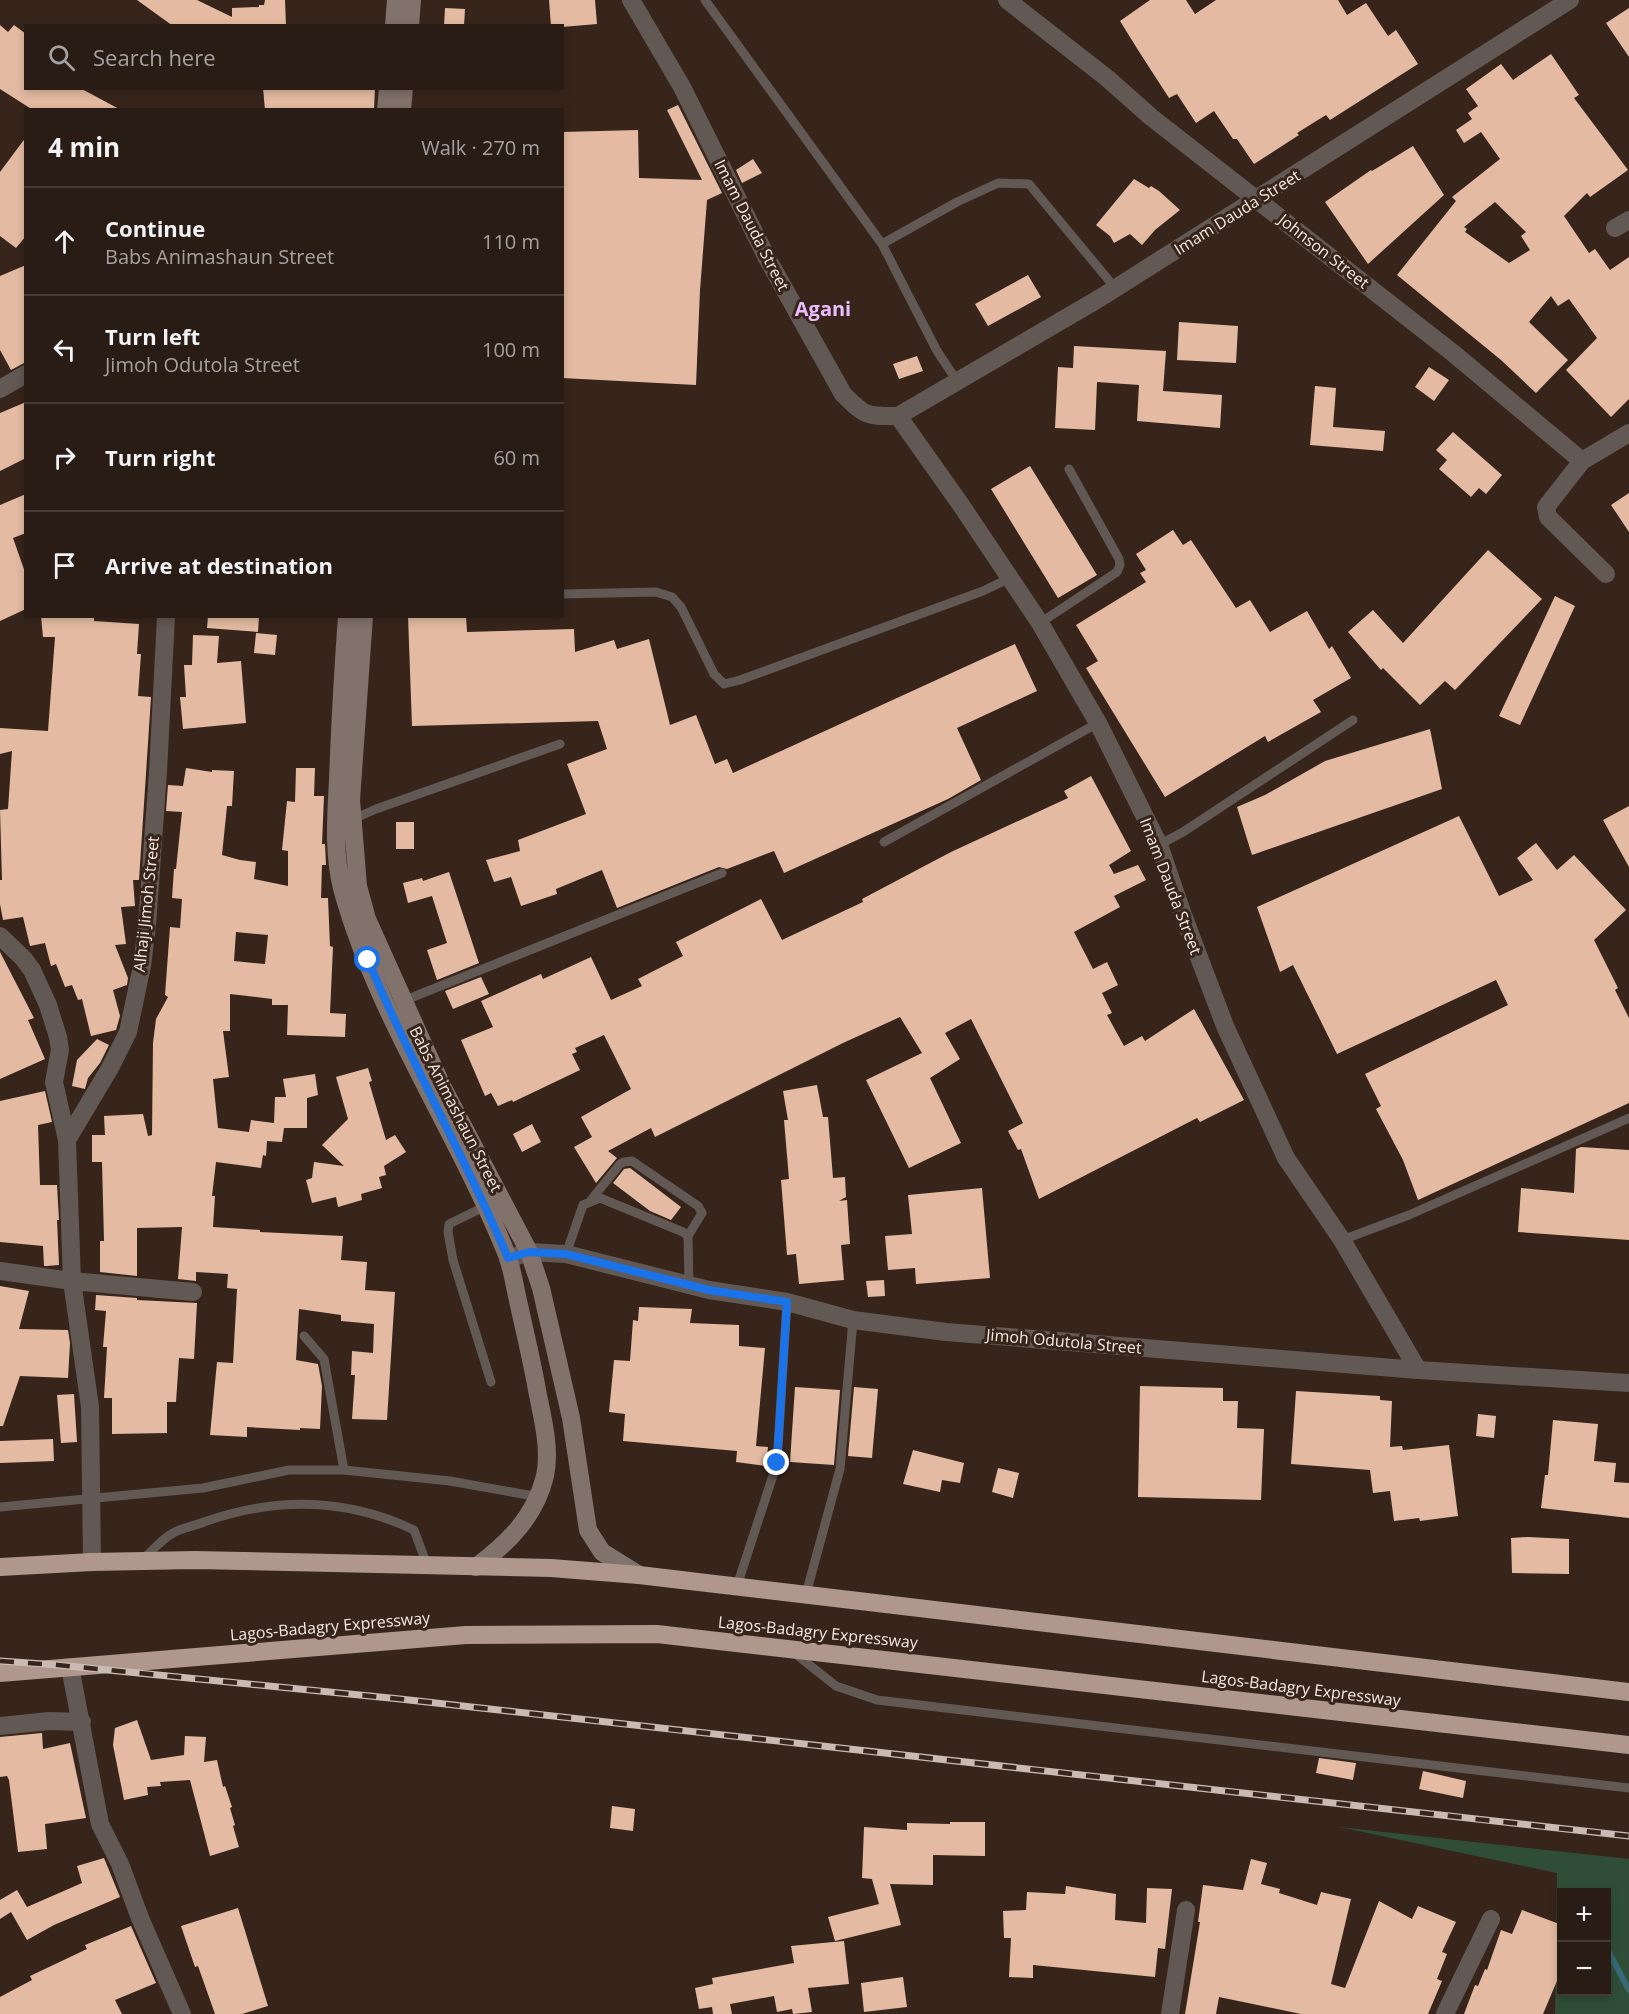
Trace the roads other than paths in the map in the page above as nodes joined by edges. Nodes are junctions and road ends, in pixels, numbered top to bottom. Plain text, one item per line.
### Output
1 (396, 0) edge
2 (412, 0) edge
3 (631, 0) edge
4 (705, 0) edge
5 (1007, 0) edge
6 (1570, 0) edge
7 (394, 24) edge
8 (410, 24) edge
9 (388, 90) edge
10 (404, 90) edge
11 (386, 108) edge
12 (402, 108) edge
13 (1257, 200) junction
14 (882, 244) junction
15 (1116, 289) junction
16 (24, 375) edge
17 (957, 381) junction
18 (0, 389) edge
19 (898, 416) junction
20 (1629, 433) edge
21 (1582, 461) junction
22 (1069, 469) dead end
23 (1606, 574) dead end
24 (1010, 578) junction
25 (564, 594) edge
26 (166, 618) edge
27 (1040, 623) junction
28 (352, 629) edge
29 (1353, 720) dead end
30 (1098, 723) junction
31 (560, 744) dead end
32 (351, 820) junction
33 (884, 842) dead end
34 (1159, 845) junction
35 (722, 873) dead end
36 (0, 936) edge
37 (403, 1001) junction
38 (1629, 1118) edge
39 (67, 1140) junction
40 (591, 1200) junction
41 (486, 1206) junction
42 (688, 1236) junction
43 (1342, 1240) junction
44 (529, 1252) junction
45 (566, 1254) junction
46 (508, 1258) junction
47 (0, 1271) edge
48 (72, 1281) junction
49 (688, 1285) junction
50 (193, 1292) dead end
51 (787, 1302) junction
52 (853, 1320) junction
53 (304, 1336) dead end
54 (1418, 1370) junction
55 (491, 1382) dead end
56 (1629, 1383) edge
57 (344, 1470) junction
58 (92, 1497) junction
59 (539, 1497) junction
60 (0, 1507) edge
61 (92, 1562) junction
62 (140, 1562) junction
63 (427, 1565) junction
64 (0, 1567) edge
65 (476, 1567) junction
66 (639, 1575) junction
67 (737, 1586) junction
68 (806, 1594) junction
69 (787, 1648) junction
70 (70, 1667) junction
71 (0, 1673) edge
72 (1629, 1692) edge
73 (82, 1722) junction
74 (0, 1726) edge
75 (1629, 1745) edge
76 (1629, 1788) edge
77 (1186, 1910) dead end
78 (1491, 1919) dead end
79 (182, 2014) edge
80 (1170, 2014) edge
81 (1445, 2014) edge

1 - 7 main road
2 - 8 main road
3 - 19 street, Imam Dauda Street
4 - 14 lane
5 - 13 street, Johnson Street
6 - 13 street, Imam Dauda Street
9 - 11 main road
10 - 12 main road
13 - 15 street, Imam Dauda Street
13 - 21 street, Johnson Street
14 - 15 lane
14 - 17 lane
15 - 17 street, Imam Dauda Street
16 - 18 street
17 - 19 street, Imam Dauda Street
19 - 24 street, Imam Dauda Street
20 - 21 street
21 - 23 street
22 - 27 lane
24 - 25 lane
24 - 27 street, Imam Dauda Street
26 - 39 street, Alhaji Jimoh Street
27 - 30 street, Imam Dauda Street
28 - 32 main road, Babs Animashaun Street
28 - 41 main road, Babs Animashaun Street
29 - 34 lane
30 - 33 lane
30 - 34 street, Imam Dauda Street
31 - 32 lane
32 - 37 main road, Babs Animashaun Street
34 - 43 street, Imam Dauda Street
35 - 37 lane
36 - 39 street
37 - 44 main road, Babs Animashaun Street
38 - 43 lane
39 - 48 street
40 - 42 lane
40 - 42 lane
40 - 45 lane
41 - 46 main road, Babs Animashaun Street
41 - 55 lane
42 - 49 lane
43 - 54 street, Imam Dauda Street
44 - 45 street, Jimoh Odutola Street
44 - 46 street, Jimoh Odutola Street
44 - 66 main road, Babs Animashaun Street
45 - 49 street, Jimoh Odutola Street
46 - 59 main road, Babs Animashaun Street
47 - 48 street
48 - 50 street
48 - 58 street
49 - 51 street, Jimoh Odutola Street
51 - 52 street, Jimoh Odutola Street
51 - 67 lane
52 - 54 street, Jimoh Odutola Street
52 - 68 lane
53 - 57 lane
54 - 56 street, Jimoh Odutola Street
57 - 58 lane
57 - 59 lane
58 - 60 lane
58 - 61 street
59 - 65 main road, Babs Animashaun Street
61 - 62 highway
61 - 64 highway
62 - 63 highway
62 - 63 lane
63 - 65 highway
65 - 66 highway
66 - 67 highway
67 - 68 highway
68 - 72 highway
69 - 70 highway, Lagos-Badagry Expressway
69 - 75 highway, Lagos-Badagry Expressway
69 - 76 lane
70 - 71 highway, Lagos-Badagry Expressway
70 - 73 street
73 - 74 street
73 - 79 street
77 - 80 street
78 - 81 street

